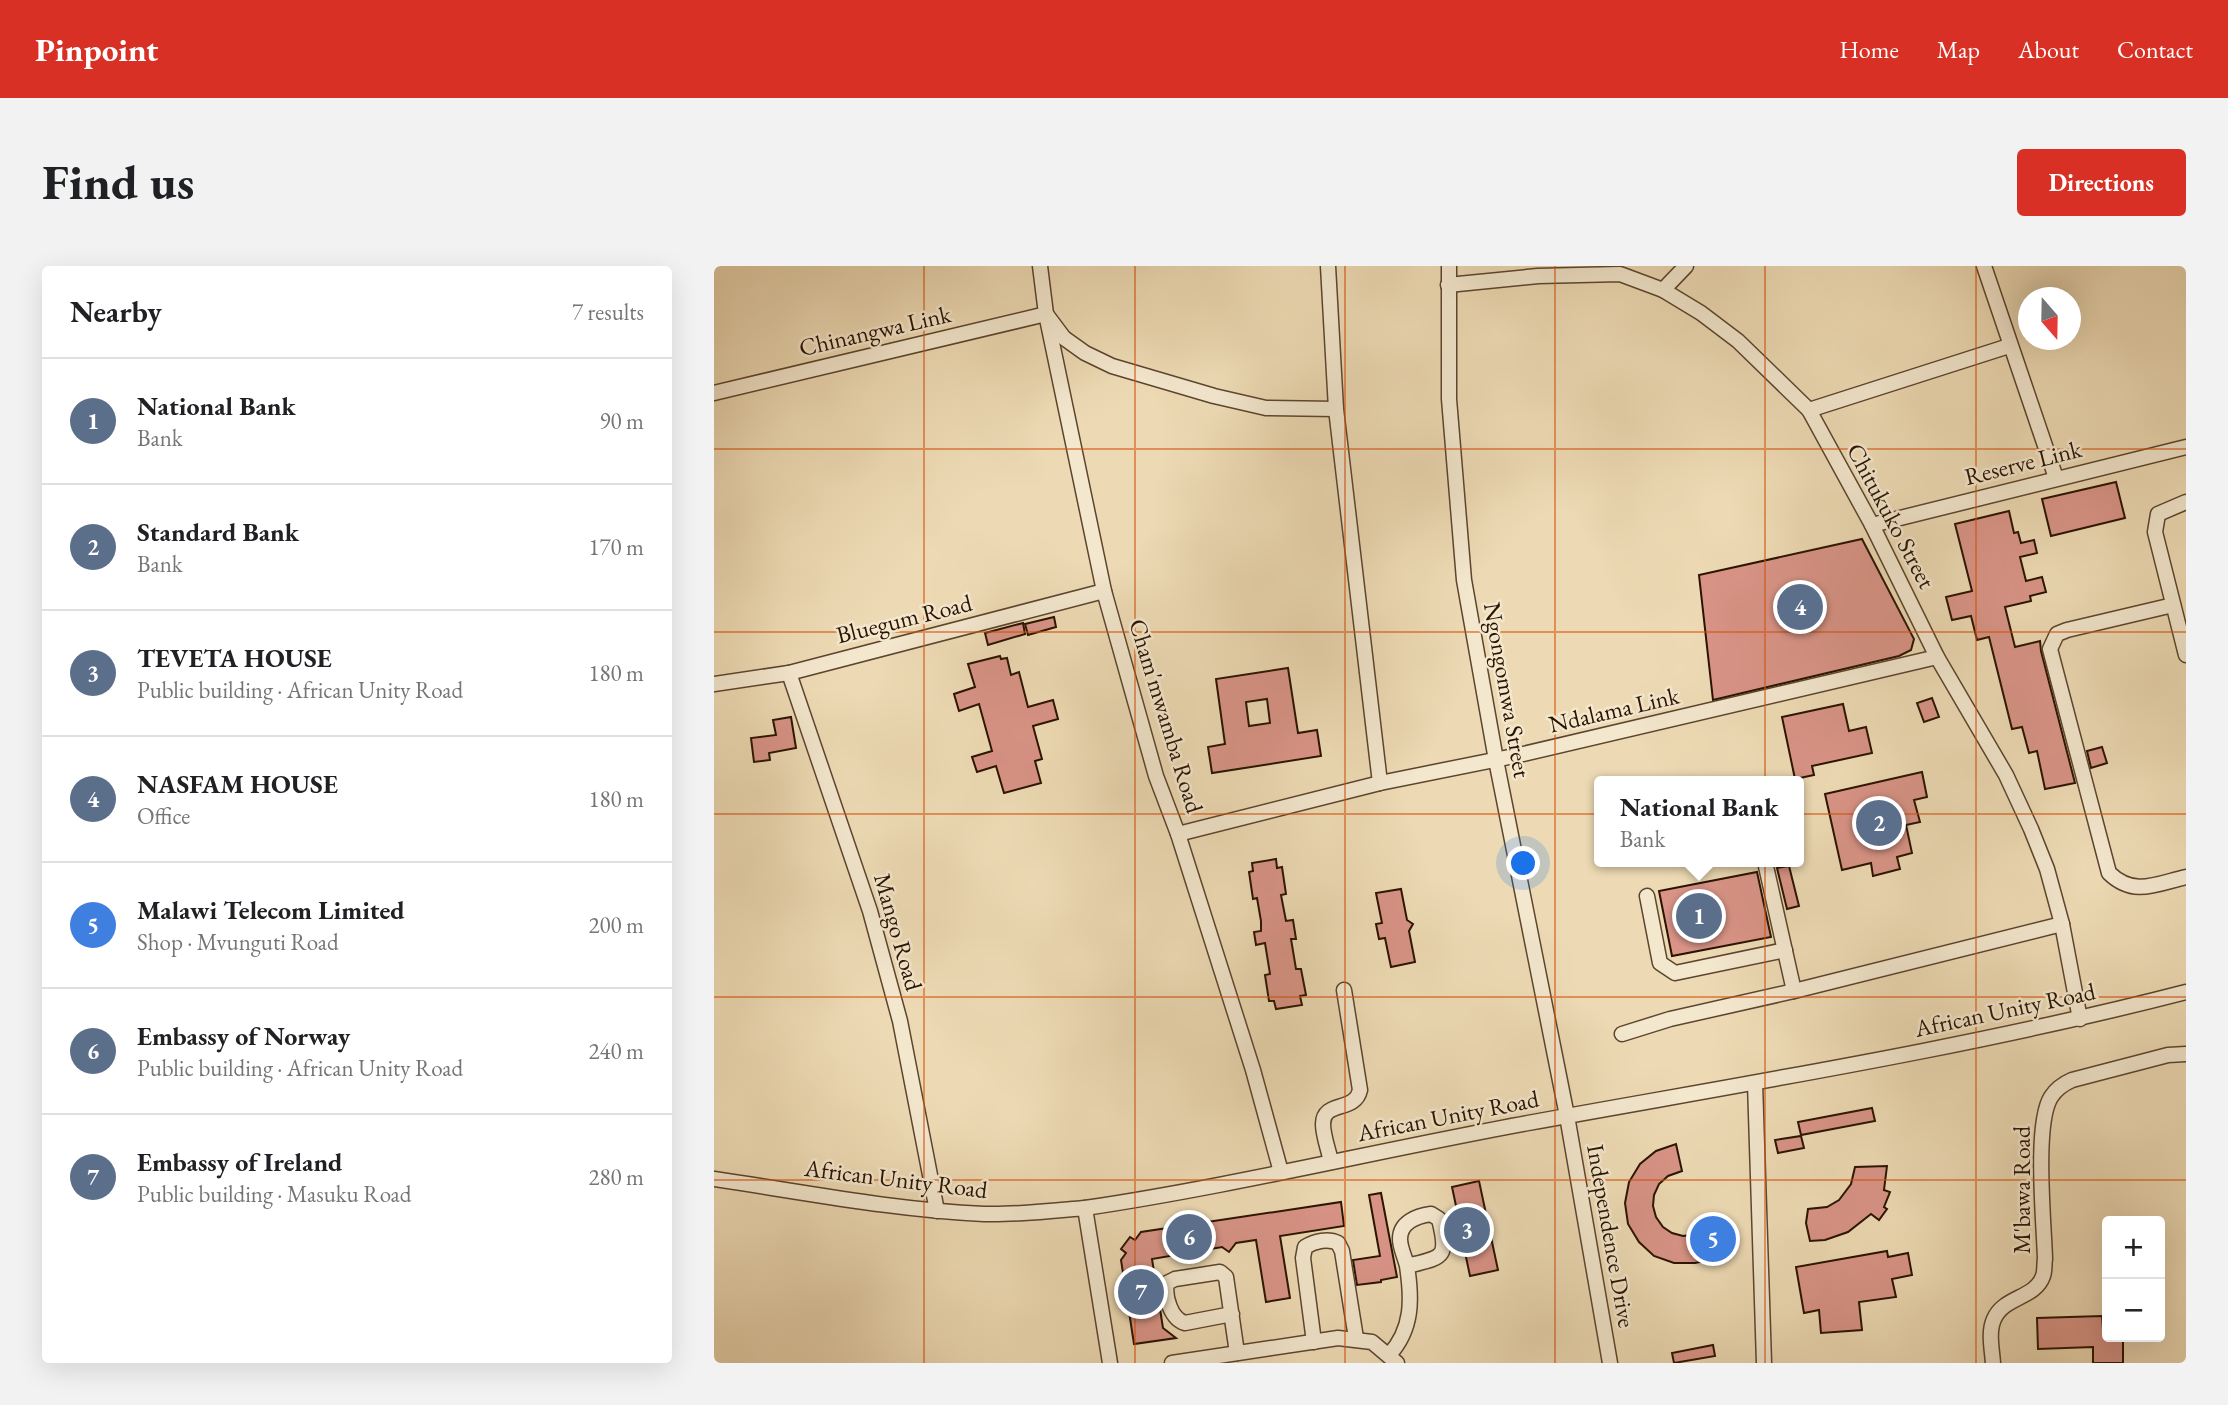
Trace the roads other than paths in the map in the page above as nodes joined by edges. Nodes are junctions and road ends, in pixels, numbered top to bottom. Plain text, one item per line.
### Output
1 (1040, 266) edge
2 (1328, 266) edge
3 (1449, 266) edge
4 (1686, 266) edge
5 (1984, 266) edge
6 (1448, 285) junction
7 (1663, 290) junction
8 (1046, 314) junction
9 (2009, 346) junction
10 (714, 393) edge
11 (1336, 409) junction
12 (1809, 411) junction
13 (2186, 447) edge
14 (2056, 478) junction
15 (2186, 502) edge
16 (1872, 525) junction
17 (1104, 591) junction
18 (2173, 605) junction
19 (2186, 654) edge
20 (1937, 657) junction
21 (789, 673) junction
22 (714, 684) edge
23 (1496, 760) junction
24 (1380, 783) junction
25 (1178, 834) junction
26 (1766, 867) edge
27 (2186, 877) edge
28 (1647, 896) dead end
29 (2062, 924) junction
30 (1785, 950) junction
31 (1344, 990) dead end
32 (1794, 991) junction
33 (2186, 992) edge
34 (2080, 1019) junction
35 (1622, 1034) dead end
36 (2186, 1054) edge
37 (1755, 1083) junction
38 (1567, 1116) junction
39 (1331, 1162) junction
40 (1281, 1172) junction
41 (714, 1179) edge
42 (1085, 1208) junction
43 (937, 1211) junction
44 (1407, 1266) dead end
45 (1232, 1314) junction
46 (1356, 1338) junction
47 (1314, 1342) junction
48 (1237, 1353) junction
49 (1253, 1357) edge
50 (1393, 1359) edge
51 (1110, 1363) edge
52 (1172, 1363) edge
53 (1610, 1363) edge
54 (1763, 1363) edge
55 (1993, 1363) edge

1 - 8 street, Cham'mwamba Road
2 - 11 street
3 - 6 street, Ngongomwa Street
4 - 7 street
5 - 9 street
6 - 7 street, Chitukuko Street
6 - 23 street, Ngongomwa Street
7 - 12 street, Chitukuko Street
8 - 10 street, Chinangwa Link
8 - 11 street
8 - 17 street, Cham'mwamba Road
9 - 12 street
9 - 14 street
11 - 24 street
12 - 16 street, Chitukuko Street
13 - 14 street, Reserve Link
14 - 16 street, Reserve Link
15 - 18 street
16 - 20 street, Chitukuko Street
17 - 21 street, Bluegum Road
17 - 25 street, Cham'mwamba Road
18 - 19 street
18 - 27 street
20 - 23 street, Ndalama Link
20 - 29 street, Chitukuko Street
21 - 22 street, Bluegum Road
21 - 43 street, Mango Road
23 - 24 street, Ndalama Link
23 - 38 street, Ngongomwa Street
24 - 25 street, Ndalama Link
25 - 40 street, Cham'mwamba Road
26 - 30 street
28 - 30 street
29 - 32 street
29 - 34 street, Chitukuko Street
30 - 32 street
31 - 39 street
32 - 35 street
33 - 34 street, African Unity Road
34 - 37 street, African Unity Road
36 - 55 street, M'bawa Road
37 - 38 street, African Unity Road
37 - 54 street
38 - 39 street, African Unity Road
38 - 53 street, Independence Drive
39 - 40 street, African Unity Road
40 - 42 street, African Unity Road
41 - 43 street, African Unity Road
42 - 43 street, African Unity Road
42 - 51 street
44 - 50 street
45 - 45 street
45 - 48 street
46 - 47 street
46 - 47 street
46 - 50 street
47 - 49 street
48 - 49 street
48 - 52 street

